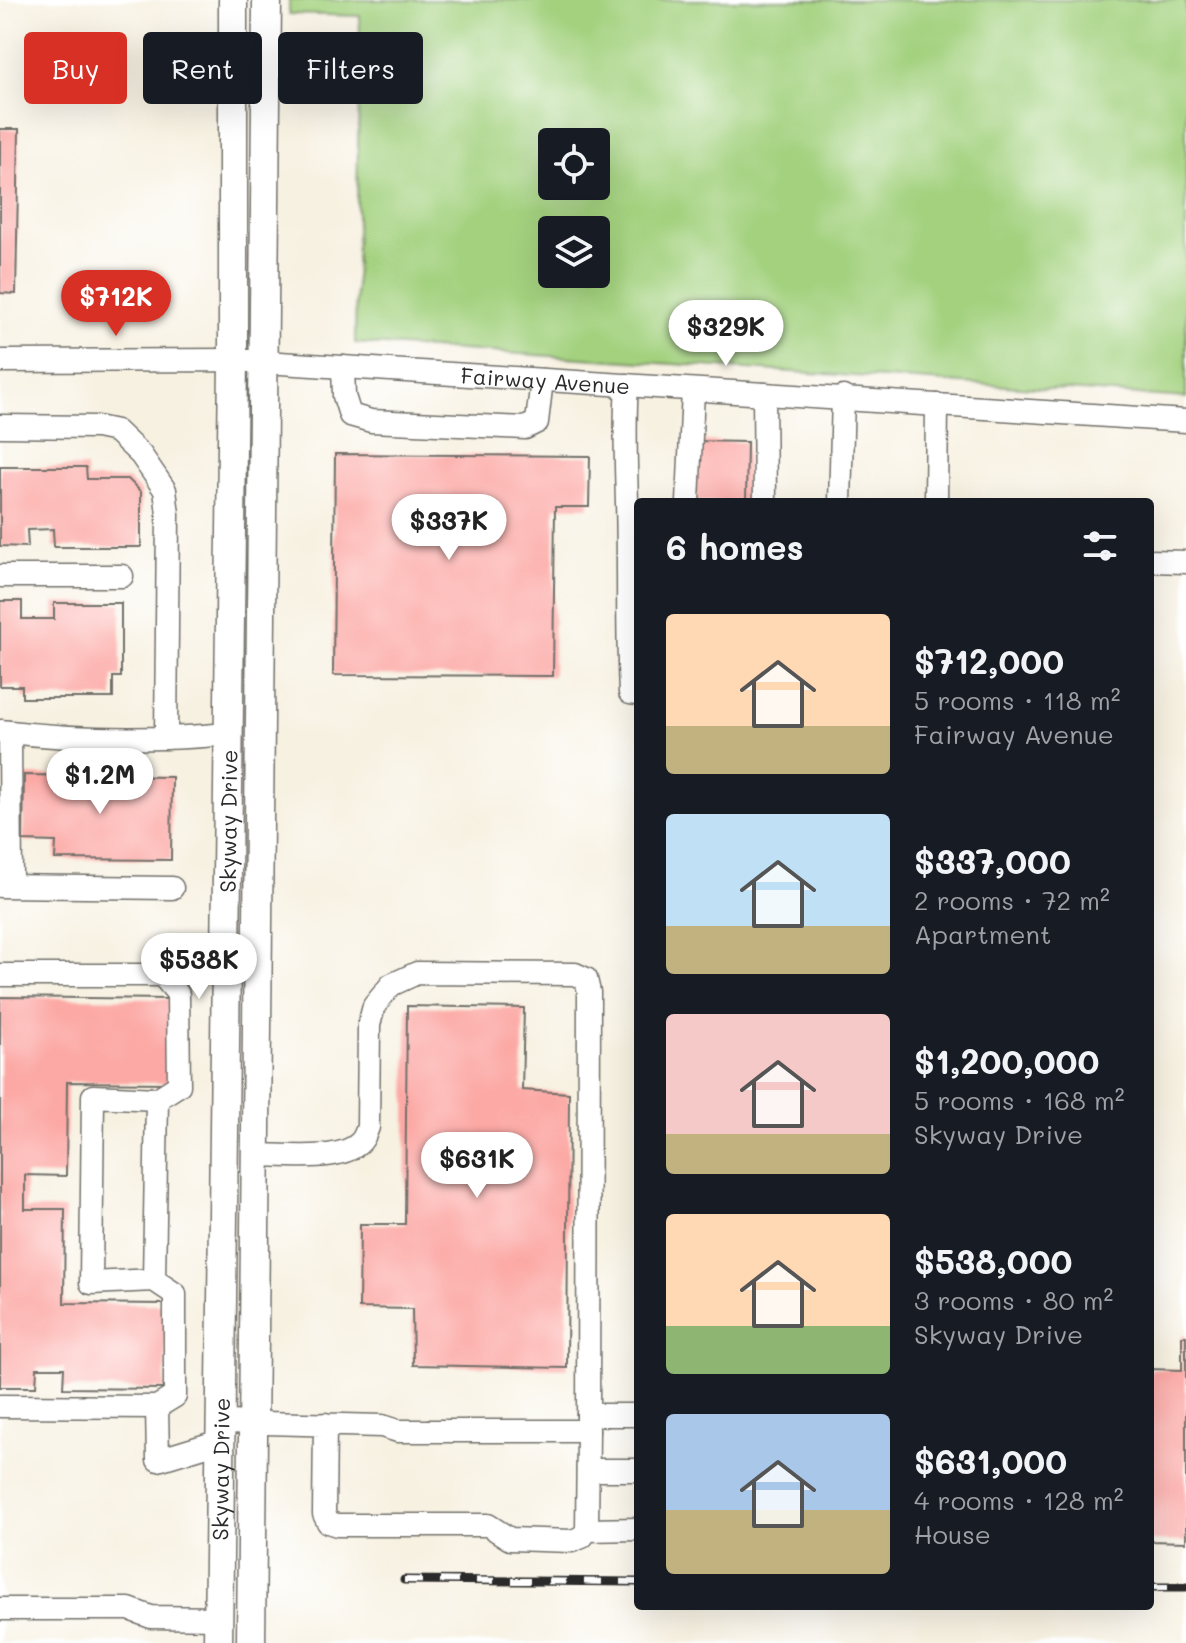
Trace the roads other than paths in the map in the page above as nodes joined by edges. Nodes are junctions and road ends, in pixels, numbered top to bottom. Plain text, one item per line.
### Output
1 (233, 0) edge
2 (267, 0) edge
3 (233, 360) junction
4 (0, 361) edge
5 (263, 363) junction
6 (343, 367) junction
7 (542, 380) junction
8 (627, 385) junction
9 (693, 390) junction
10 (764, 394) junction
11 (842, 398) junction
12 (937, 405) junction
13 (1186, 421) edge
14 (0, 426) edge
15 (688, 498) edge
16 (765, 498) edge
17 (840, 498) edge
18 (936, 498) edge
19 (1154, 561) edge
20 (1186, 562) edge
21 (0, 576) edge
22 (122, 576) dead end
23 (634, 694) edge
24 (5, 732) edge
25 (228, 734) junction
26 (166, 738) junction
27 (6, 886) edge
28 (172, 888) dead end
29 (0, 975) edge
30 (157, 1099) junction
31 (255, 1155) junction
32 (154, 1280) junction
33 (0, 1406) edge
34 (157, 1407) junction
35 (634, 1416) edge
36 (253, 1422) junction
37 (588, 1423) junction
38 (325, 1424) junction
39 (220, 1432) junction
40 (588, 1470) junction
41 (634, 1470) edge
42 (634, 1529) edge
43 (587, 1530) junction
44 (0, 1609) edge
45 (218, 1631) edge
46 (251, 1643) edge

1 - 3 main road, Skyway Drive
2 - 5 main road, Skyway Drive
3 - 4 street, Fairway Avenue
3 - 5 street, Fairway Avenue
3 - 25 main road, Skyway Drive
5 - 6 street, Fairway Avenue
5 - 31 main road, Skyway Drive
6 - 7 street, Fairway Avenue
6 - 7 street
7 - 8 street, Fairway Avenue
8 - 9 street, Fairway Avenue
8 - 23 street
9 - 10 street, Fairway Avenue
9 - 15 street
10 - 11 street, Fairway Avenue
10 - 16 street
11 - 12 street, Fairway Avenue
11 - 17 street
12 - 13 street, Fairway Avenue
12 - 18 street
14 - 26 street
19 - 20 street
21 - 22 street
24 - 26 street
24 - 27 street
25 - 26 street
25 - 39 main road, Skyway Drive
27 - 28 street
29 - 30 street
30 - 32 street
30 - 32 street
31 - 36 main road, Skyway Drive
31 - 37 street
32 - 34 street
33 - 34 street
34 - 39 street
35 - 37 street
36 - 38 street
36 - 39 street
36 - 46 main road, Skyway Drive
37 - 38 street
37 - 40 street
38 - 43 street
39 - 45 main road, Skyway Drive
40 - 41 street
40 - 43 street
42 - 43 street
44 - 45 street

